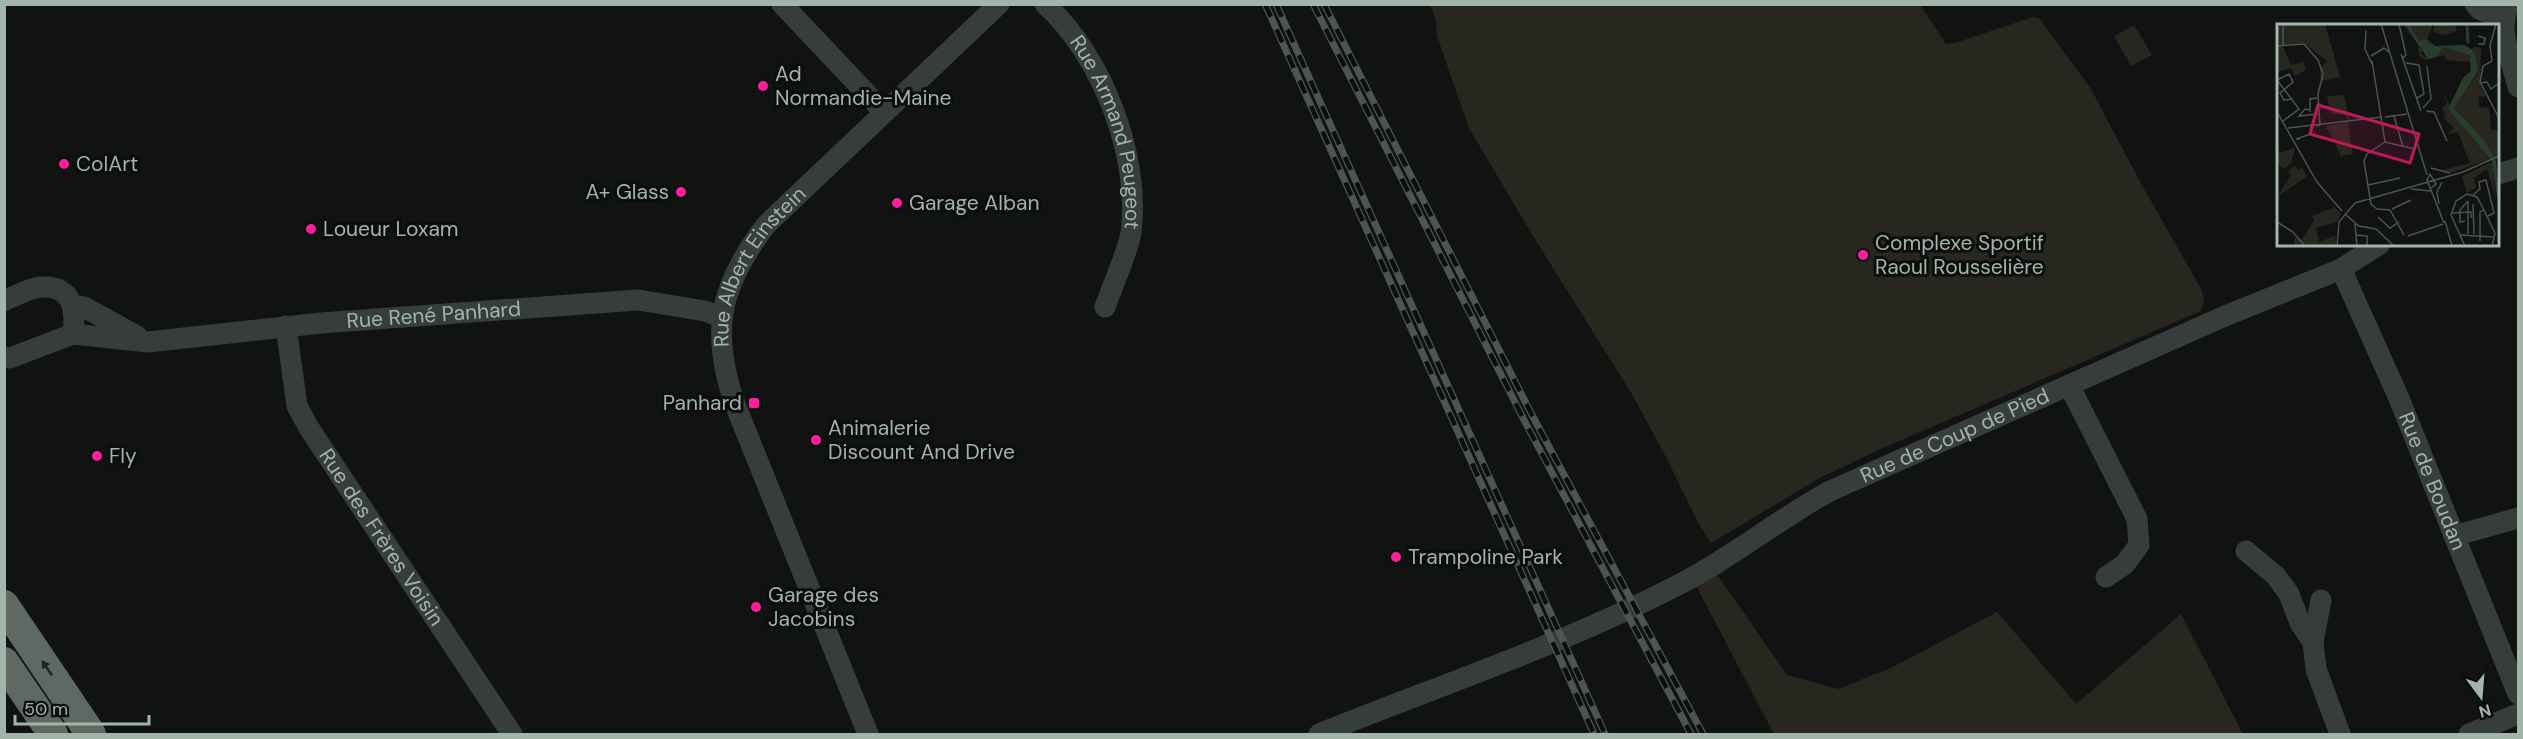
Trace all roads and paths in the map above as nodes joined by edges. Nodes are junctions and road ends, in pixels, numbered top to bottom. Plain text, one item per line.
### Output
1 (782, 4) edge
2 (999, 4) edge
3 (1045, 4) edge
4 (2475, 4) edge
5 (2508, 12) edge
6 (2518, 87) edge
7 (884, 112) junction
8 (2518, 168) edge
9 (2499, 174) edge
10 (2377, 246) edge
11 (2341, 269) junction
12 (4, 301) edge
13 (73, 305) junction
14 (1105, 307) dead end
15 (721, 317) junction
16 (286, 326) junction
17 (73, 334) junction
18 (148, 342) junction
19 (4, 357) edge
20 (2069, 385) junction
21 (2518, 518) edge
22 (2454, 536) junction
23 (2246, 551) dead end
24 (2106, 577) dead end
25 (2321, 600) dead end
26 (5, 605) edge
27 (2313, 642) junction
28 (4, 662) edge
29 (2518, 694) edge
30 (2518, 714) edge
31 (41, 735) edge
32 (53, 735) edge
33 (91, 735) edge
34 (512, 735) edge
35 (868, 735) edge
36 (1319, 735) edge
37 (2340, 735) edge
38 (2469, 735) edge

1 - 7 street
2 - 7 street, Rue Albert Einstein
3 - 14 street, Rue Armand Peugeot
4 - 5 street
5 - 6 street
7 - 15 street, Rue Albert Einstein
8 - 9 street
10 - 11 street, Rue de Coup de Pied
11 - 20 street, Rue de Coup de Pied
11 - 22 street, Rue de Boudan
12 - 13 street
13 - 17 street
13 - 18 street
15 - 16 street, Rue René Panhard
15 - 35 street, Rue Albert Einstein
16 - 18 street, Rue René Panhard
16 - 34 street, Rue des Frères Voisin
17 - 18 street, Rue René Panhard
17 - 19 street
20 - 24 street
20 - 36 street, Rue de Coup de Pied
21 - 22 street
22 - 29 street, Rue de Boudan
23 - 27 street
25 - 27 street
33 -> 26 highway
27 - 37 street
28 - 31 highway
28 - 32 highway
30 - 38 street

